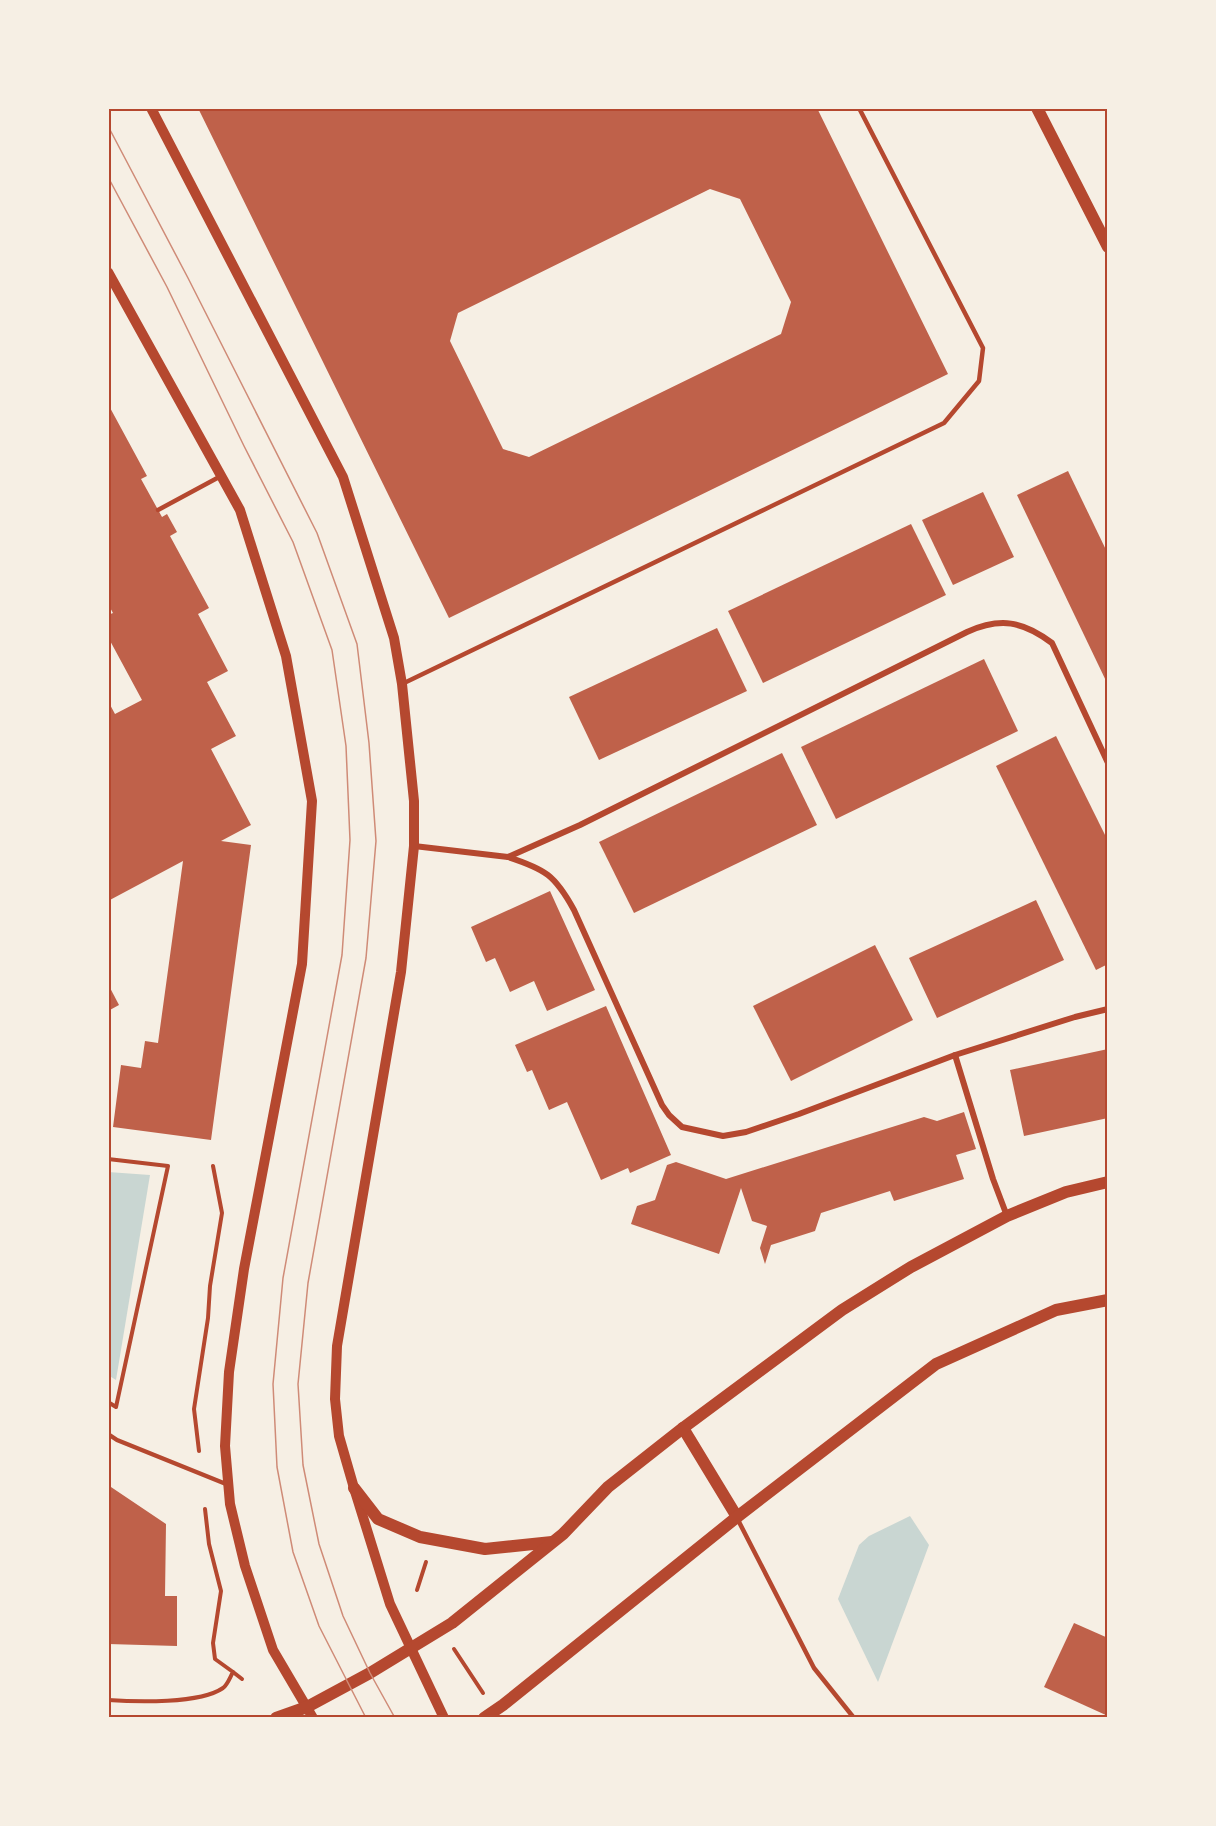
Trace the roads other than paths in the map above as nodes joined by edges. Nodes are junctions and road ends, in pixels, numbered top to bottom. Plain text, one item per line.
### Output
1 (152, 108) edge
2 (859, 108) edge
3 (1037, 108) edge
4 (1108, 247) edge
5 (108, 272) edge
6 (221, 476) junction
7 (158, 510) dead end
8 (402, 684) junction
9 (1108, 763) edge
10 (414, 846) junction
11 (508, 857) junction
12 (1108, 1009) edge
13 (955, 1055) junction
14 (1108, 1182) edge
15 (1007, 1216) junction
16 (1108, 1300) edge
17 (682, 1428) junction
18 (108, 1434) edge
19 (229, 1485) junction
20 (354, 1488) junction
21 (737, 1517) junction
22 (553, 1542) junction
23 (411, 1649) junction
24 (310, 1712) edge
25 (276, 1718) edge
26 (444, 1718) edge
27 (484, 1718) edge
28 (854, 1718) edge

1 - 8 street
2 - 8 lane
3 - 4 main road
5 - 6 street
6 - 7 lane
6 - 19 street
8 - 10 street
9 - 11 street
10 - 11 street
10 - 20 street
11 - 13 street
12 - 13 street
13 - 15 street
14 - 15 main road
15 - 17 main road
16 - 21 main road
17 - 21 main road
17 - 22 main road
18 - 19 lane
19 - 24 street
20 - 22 main road
20 - 23 street
21 - 27 main road
21 - 28 lane
22 - 23 main road
23 - 24 main road
23 - 26 street
24 - 25 main road

